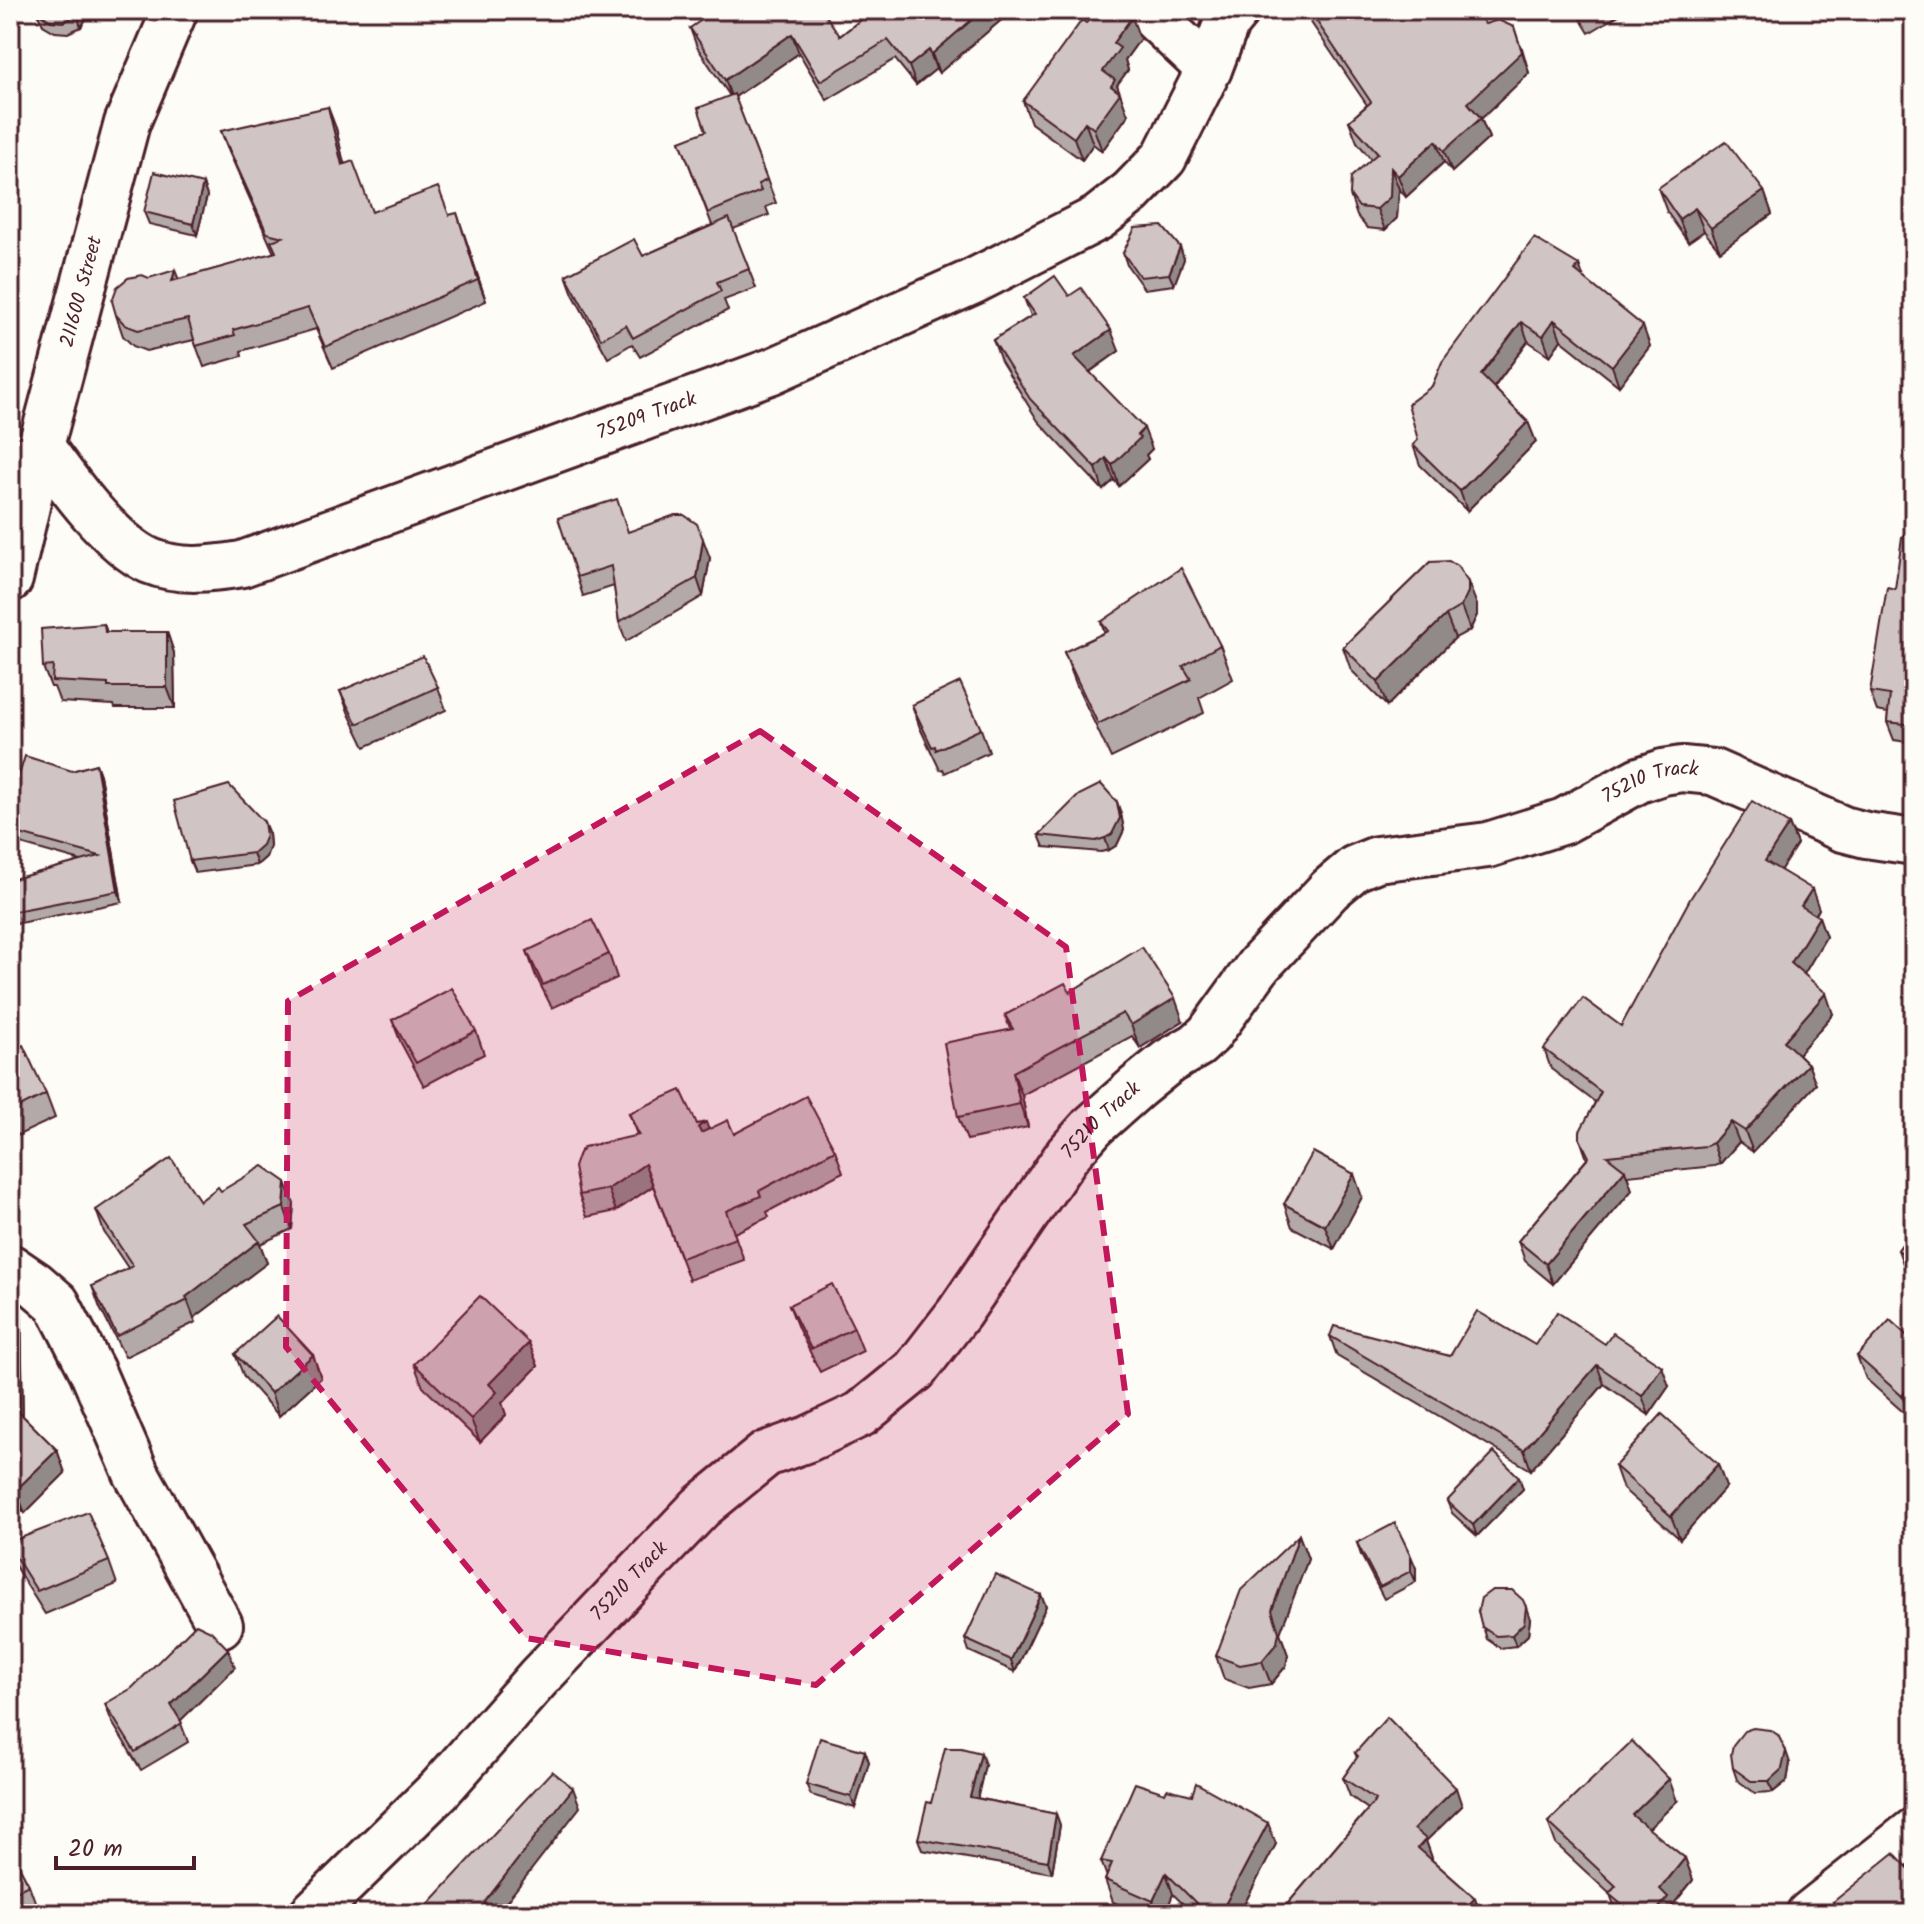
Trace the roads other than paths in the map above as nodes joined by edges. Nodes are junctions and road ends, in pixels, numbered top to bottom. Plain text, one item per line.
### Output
1 (175, 10) edge
2 (1146, 10) edge
3 (1237, 10) edge
4 (1209, 69) junction
5 (41, 446) junction
6 (10, 579) edge
7 (1914, 842) edge
8 (10, 1267) edge
9 (220, 1625) dead end
10 (1914, 1831) edge
11 (312, 1914) edge
12 (1809, 1914) edge

1 - 5 street, 211600 Street
2 - 4 street
3 - 4 street, 75209 Track
4 - 5 street, 75209 Track
5 - 6 street, 211600 Street
7 - 11 street, 75210 Track
8 - 9 street
10 - 12 street

